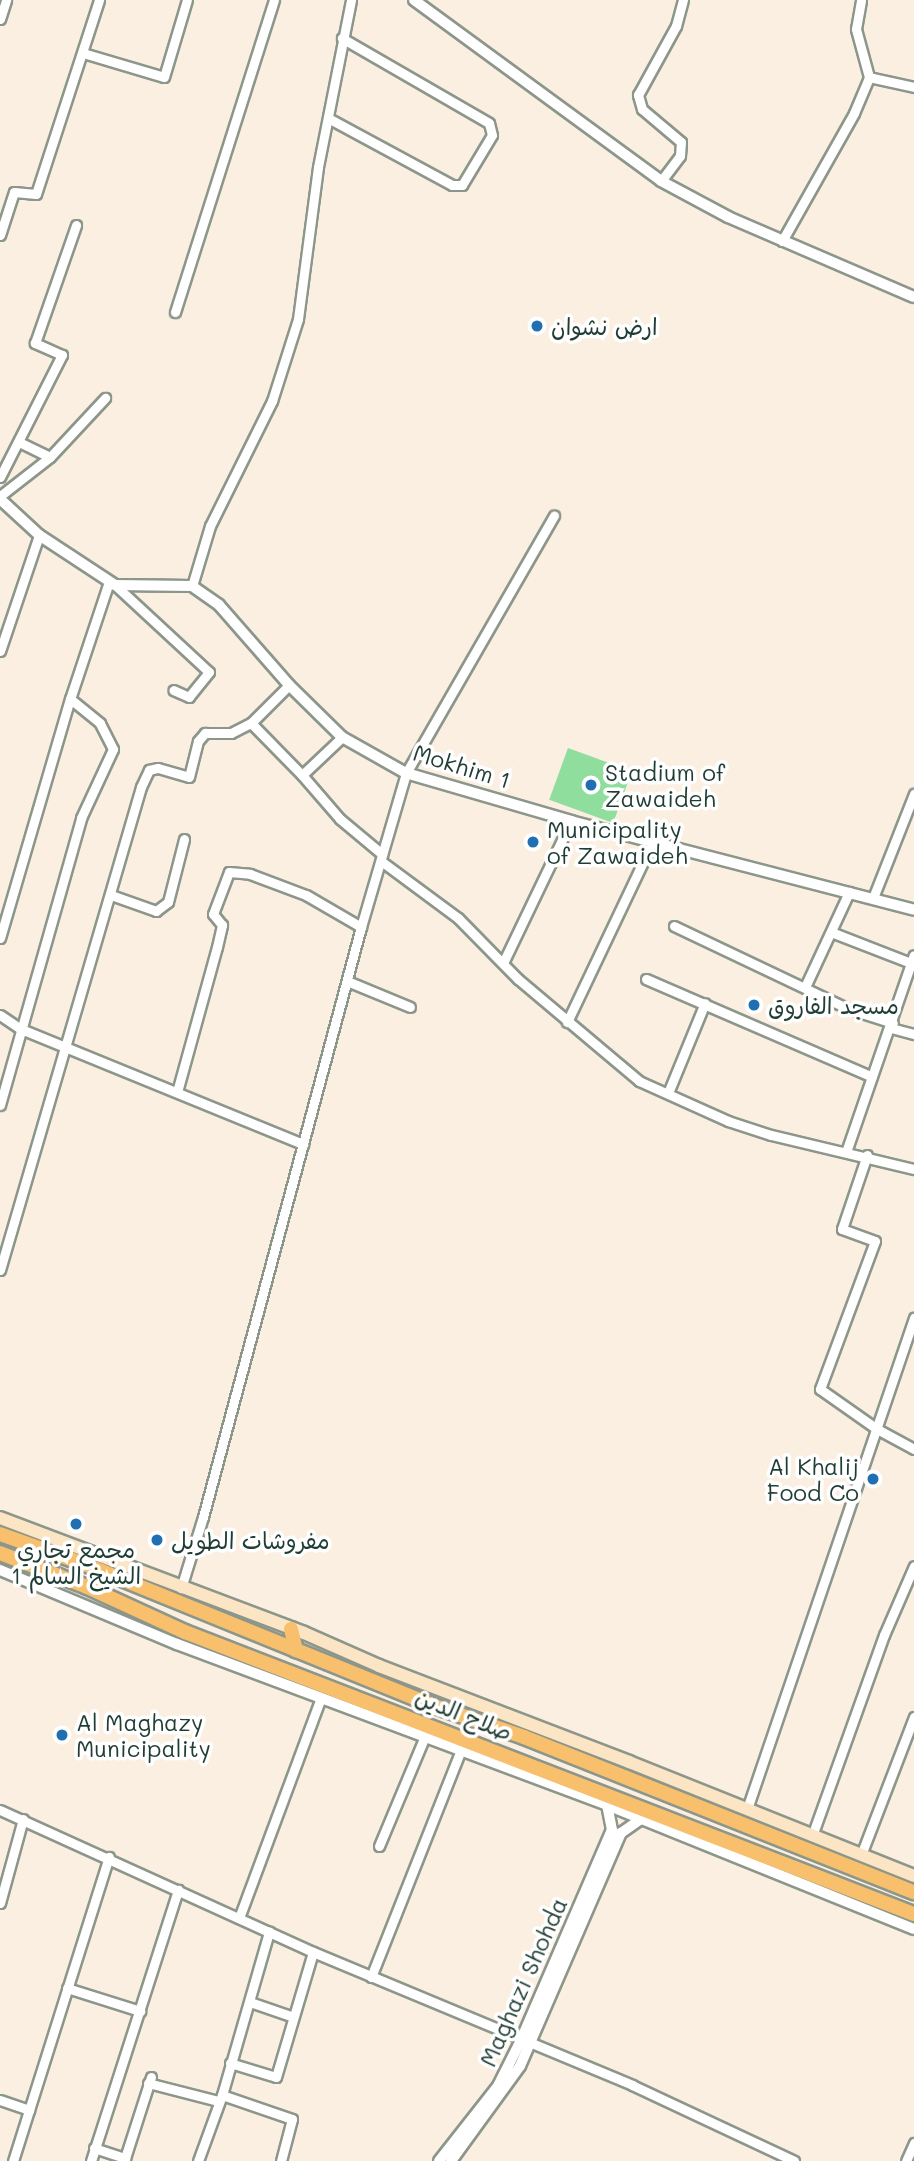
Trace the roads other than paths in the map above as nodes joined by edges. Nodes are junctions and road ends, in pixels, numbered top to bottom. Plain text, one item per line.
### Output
1 (6, 0) edge
2 (99, 0) edge
3 (187, 0) edge
4 (274, 0) edge
5 (351, 0) edge
6 (414, 0) edge
7 (683, 0) edge
8 (861, 0) edge
9 (0, 19) edge
10 (342, 38) junction
11 (83, 53) junction
12 (869, 77) junction
13 (914, 87) edge
14 (328, 118) junction
15 (662, 181) junction
16 (76, 225) dead end
17 (0, 236) edge
18 (782, 241) junction
19 (914, 297) edge
20 (175, 312) dead end
21 (105, 398) dead end
22 (19, 442) junction
23 (50, 457) junction
24 (0, 477) edge
25 (0, 497) edge
26 (554, 516) dead end
27 (39, 535) junction
28 (112, 584) junction
29 (192, 586) junction
30 (0, 652) edge
31 (289, 685) junction
32 (173, 690) dead end
33 (70, 699) junction
34 (251, 723) junction
35 (342, 737) junction
36 (406, 773) junction
37 (302, 775) junction
38 (914, 794) edge
39 (571, 821) junction
40 (184, 839) dead end
41 (652, 843) junction
42 (382, 857) junction
43 (849, 892) junction
44 (111, 895) junction
45 (873, 898) junction
46 (914, 910) edge
47 (674, 926) dead end
48 (361, 927) junction
49 (831, 932) junction
50 (0, 938) edge
51 (913, 959) edge
52 (503, 963) junction
53 (646, 979) dead end
54 (347, 981) junction
55 (805, 988) junction
56 (705, 1003) junction
57 (410, 1007) dead end
58 (0, 1015) edge
59 (567, 1022) junction
60 (892, 1026) junction
61 (21, 1029) junction
62 (914, 1034) edge
63 (66, 1046) junction
64 (872, 1077) junction
65 (177, 1092) junction
66 (668, 1093) junction
67 (0, 1105) edge
68 (303, 1144) junction
69 (846, 1152) junction
70 (867, 1155) junction
71 (914, 1169) edge
72 (0, 1270) edge
73 (914, 1318) edge
74 (877, 1429) junction
75 (914, 1449) edge
76 (0, 1518) edge
77 (2, 1532) edge
78 (0, 1553) edge
79 (914, 1566) edge
80 (0, 1570) edge
81 (181, 1588) junction
82 (291, 1629) junction
83 (296, 1650) junction
84 (321, 1698) junction
85 (431, 1705) junction
86 (914, 1717) edge
87 (419, 1720) junction
88 (425, 1737) junction
89 (461, 1750) junction
90 (618, 1776) junction
91 (607, 1801) junction
92 (747, 1809) junction
93 (0, 1810) edge
94 (23, 1819) junction
95 (641, 1819) junction
96 (812, 1836) junction
97 (379, 1846) dead end
98 (861, 1855) junction
99 (109, 1857) junction
100 (914, 1876) edge
101 (178, 1890) junction
102 (914, 1892) edge
103 (0, 1903) edge
104 (914, 1913) edge
105 (239, 1918) junction
106 (914, 1929) edge
107 (269, 1932) junction
108 (313, 1952) junction
109 (371, 1977) junction
110 (67, 1988) junction
111 (250, 2002) junction
112 (140, 2011) junction
113 (292, 2016) junction
114 (525, 2042) junction
115 (230, 2063) junction
116 (220, 2098) junction
117 (0, 2100) edge
118 (29, 2110) junction
119 (914, 2143) edge
120 (94, 2148) junction
121 (13, 2161) edge
122 (91, 2161) edge
123 (198, 2161) edge
124 (281, 2161) edge
125 (439, 2161) edge
126 (451, 2161) edge
127 (794, 2161) edge
128 (906, 2161) edge

1 - 9 street
2 - 11 street
3 - 11 street
4 - 20 street
5 - 10 street
6 - 15 street
7 - 15 street
8 - 12 street
10 - 14 street
10 - 14 street
11 - 17 street
12 - 13 street
12 - 18 street
14 - 29 street
15 - 18 street
16 - 22 street
18 - 19 street
21 - 23 street
22 - 23 street
22 - 24 street
23 - 25 street
25 - 27 street
26 - 36 street
27 - 28 street
27 - 30 street
28 - 29 street
28 - 32 street
28 - 33 street
29 - 31 street, Mokhim 1
31 - 34 street
31 - 35 street, Mokhim 1
33 - 50 street
33 - 61 street
34 - 37 street
34 - 44 street
35 - 36 street, Mokhim 1
35 - 37 street
36 - 39 street, Mokhim 1
36 - 42 street
37 - 42 street
38 - 45 street
39 - 41 street, Mokhim 1
39 - 52 street
40 - 44 street
41 - 43 street, Mokhim 1
41 - 59 street
42 - 48 street
42 - 52 street
43 - 45 street, Mokhim 1
43 - 49 street
44 - 63 street
45 - 46 street, Mokhim 1
47 - 55 street
48 - 54 street
48 - 65 street
49 - 51 street
49 - 55 street
51 - 60 street
52 - 59 street
53 - 56 street
54 - 57 street
54 - 68 street
55 - 60 street
56 - 64 street
56 - 66 street
58 - 61 street
59 - 66 street
60 - 62 street
60 - 64 street
61 - 63 street
61 - 67 street
63 - 65 street
63 - 72 street
64 - 69 street
65 - 68 street
66 - 69 street
68 - 81 street
69 - 70 street
70 - 71 street
70 - 74 street
73 - 74 street
74 - 75 street
74 - 92 street
76 - 81 main road
77 - 83 highway, صلاح الدين
78 - 87 highway, صلاح الدين
79 - 96 street
80 - 84 street
81 - 82 main road
82 - 83 highway
82 - 92 main road
83 - 85 highway, صلاح الدين
84 - 88 street
84 - 105 street
85 - 87 highway
85 - 90 highway, صلاح الدين
86 - 98 street
87 - 91 highway, صلاح الدين
88 - 89 street
88 - 97 street
89 - 91 street
89 - 109 street
90 - 91 highway
90 - 102 highway, صلاح الدين
91 - 95 street
91 - 104 highway, صلاح الدين
91 - 114 street, Maghazi Shohda
92 - 96 main road
93 - 94 street
94 - 99 street
94 - 103 street
95 - 106 street
95 - 114 street, Maghazi Shohda
96 - 98 main road
98 - 100 main road
99 - 101 street
99 - 110 street
101 - 105 street
101 - 112 street
105 - 107 street
107 - 108 street
107 - 111 street
108 - 109 street
108 - 113 street
109 - 114 street
110 - 112 street
110 - 118 street
111 - 113 street
111 - 115 street
112 - 120 street
113 - 115 street
114 - 125 street, Maghazi Shohda
114 - 126 street, Maghazi Shohda
114 - 127 street
115 - 116 street
116 - 120 street
116 - 123 street
116 - 124 street
117 - 118 street
118 - 121 street
119 - 128 street
120 - 122 street

